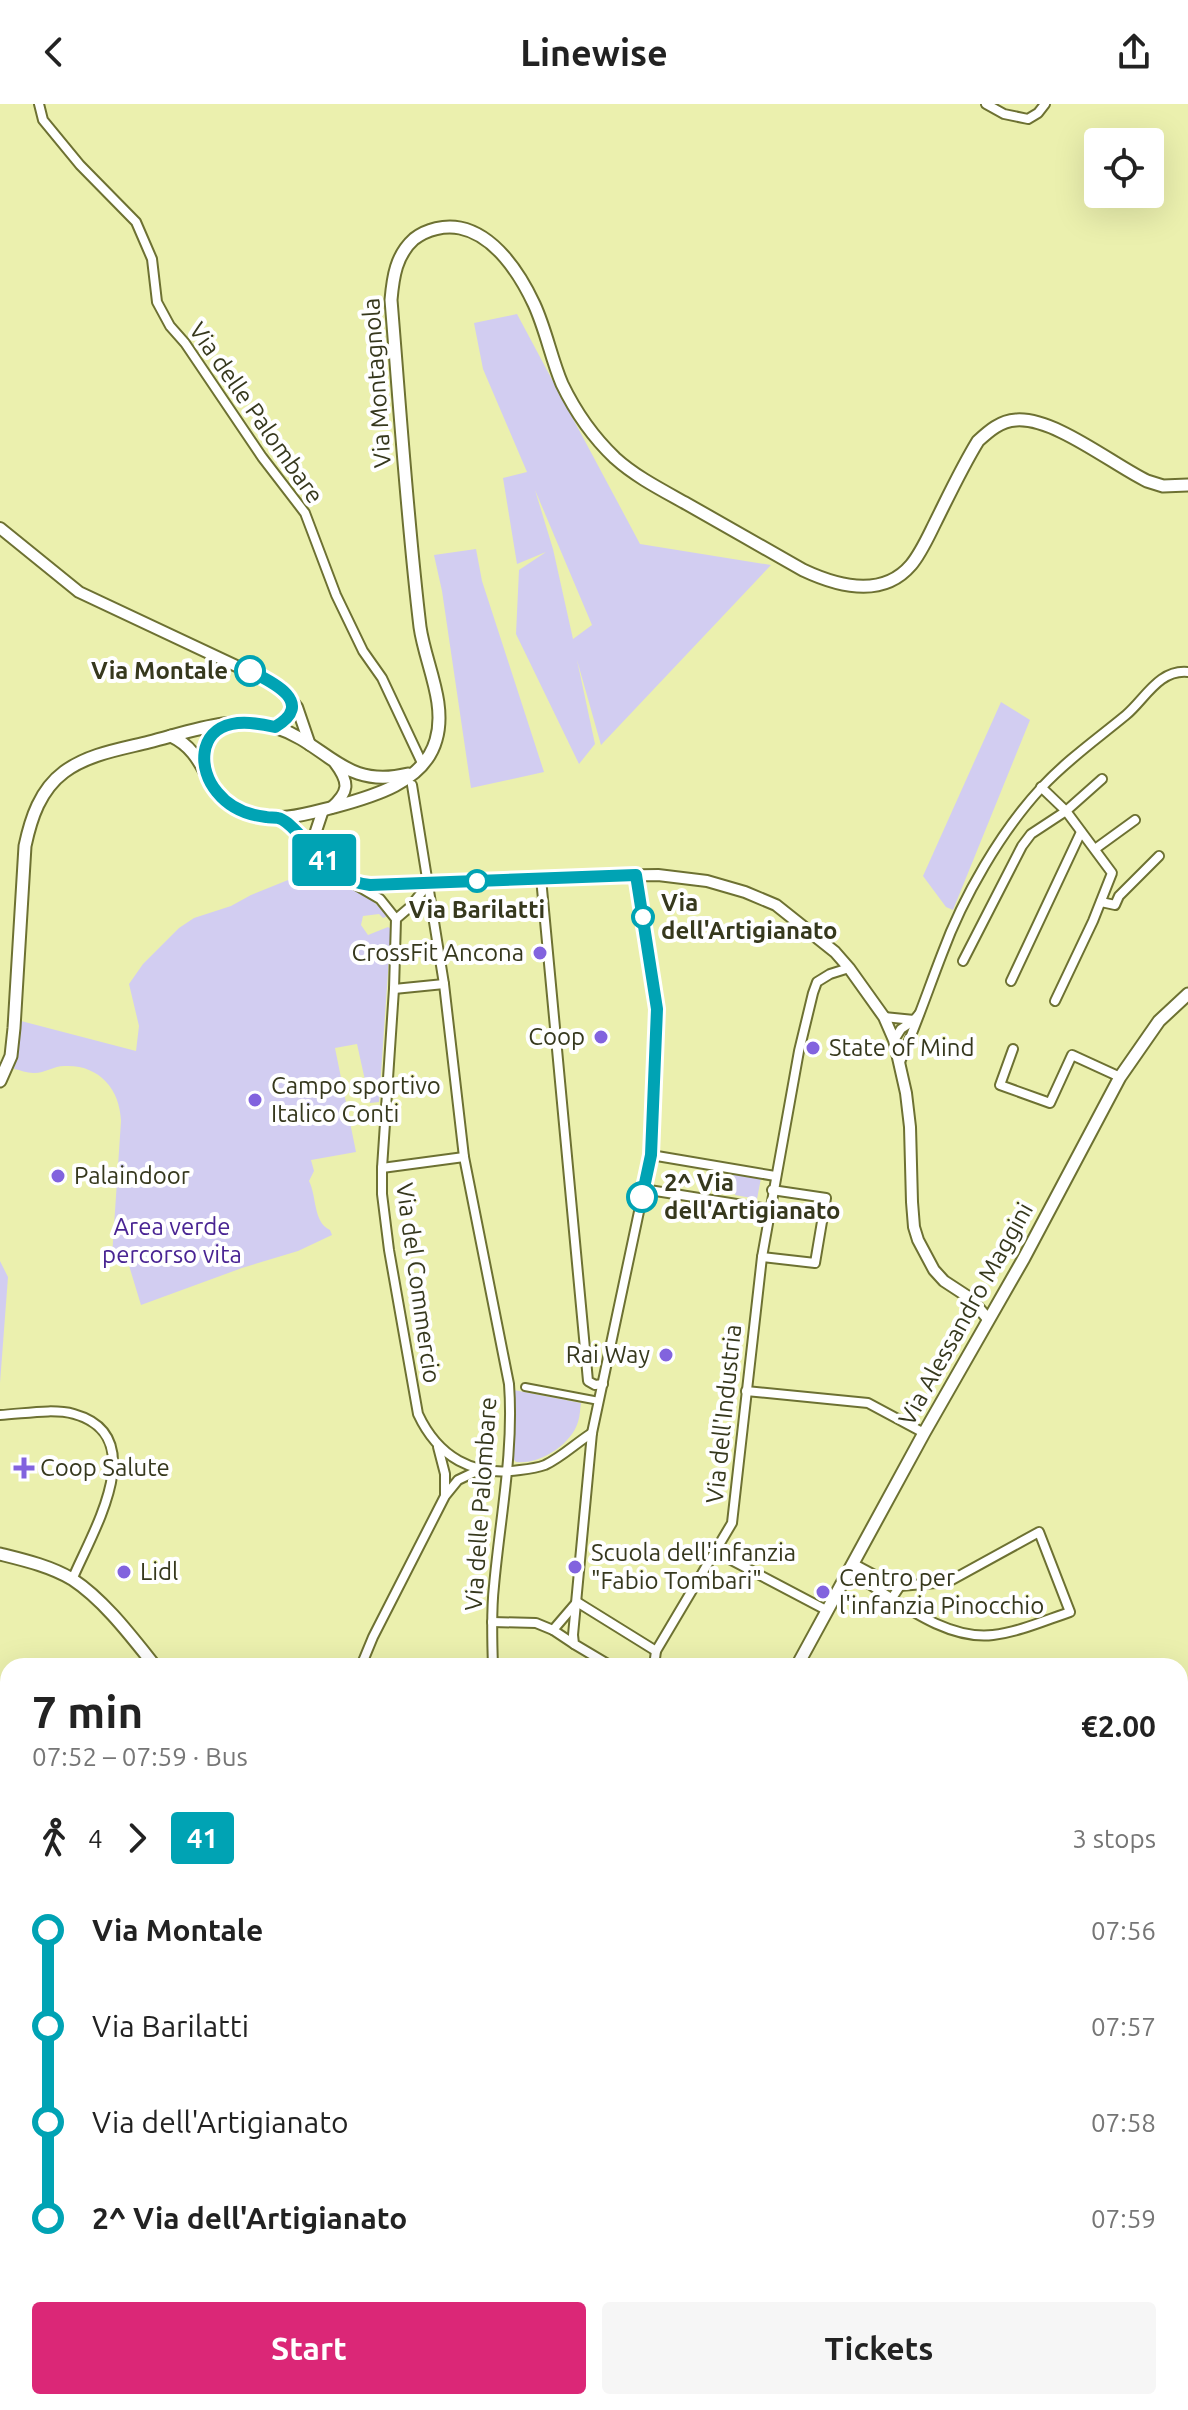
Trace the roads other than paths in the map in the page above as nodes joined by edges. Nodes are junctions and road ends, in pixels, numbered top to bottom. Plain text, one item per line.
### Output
1 (39, 104) edge
2 (986, 104) edge
3 (1045, 104) edge
4 (1188, 485) edge
5 (0, 528) edge
6 (1186, 672) edge
7 (291, 699) junction
8 (232, 724) junction
9 (275, 727) junction
10 (171, 736) junction
11 (310, 745) junction
12 (335, 763) junction
13 (422, 763) junction
14 (203, 767) junction
15 (412, 779) junction
16 (1102, 779) dead end
17 (1041, 787) junction
18 (327, 809) junction
19 (1066, 811) junction
20 (279, 818) junction
21 (1135, 820) dead end
22 (1081, 832) junction
23 (1095, 849) junction
24 (318, 853) junction
25 (1159, 856) dead end
26 (636, 875) junction
27 (541, 878) junction
28 (351, 882) junction
29 (429, 883) junction
30 (1107, 891) junction
31 (1119, 896) junction
32 (432, 902) junction
33 (1101, 902) junction
34 (410, 907) junction
35 (396, 919) junction
36 (963, 961) dead end
37 (849, 968) junction
38 (1011, 981) dead end
39 (444, 984) junction
40 (394, 989) junction
41 (1188, 994) edge
42 (1055, 1001) dead end
43 (884, 1017) junction
44 (916, 1021) junction
45 (894, 1040) junction
46 (1013, 1049) dead end
47 (900, 1062) junction
48 (1120, 1077) junction
49 (0, 1081) edge
50 (651, 1155) junction
51 (464, 1157) junction
52 (382, 1168) junction
53 (775, 1176) junction
54 (643, 1189) junction
55 (772, 1190) junction
56 (769, 1209) junction
57 (762, 1257) junction
58 (970, 1298) junction
59 (997, 1304) junction
60 (988, 1319) junction
61 (603, 1384) junction
62 (525, 1387) dead end
63 (746, 1391) junction
64 (599, 1401) junction
65 (0, 1415) edge
66 (592, 1433) junction
67 (924, 1433) junction
68 (438, 1447) junction
69 (460, 1462) junction
70 (479, 1470) junction
71 (507, 1472) junction
72 (445, 1474) junction
73 (458, 1480) junction
74 (445, 1496) junction
75 (716, 1552) junction
76 (0, 1554) edge
77 (852, 1568) junction
78 (72, 1580) junction
79 (900, 1586) junction
80 (892, 1598) junction
81 (577, 1602) junction
82 (828, 1611) junction
83 (492, 1622) junction
84 (553, 1630) junction
85 (574, 1644) junction
86 (656, 1651) junction
87 (148, 1658) edge
88 (364, 1658) edge
89 (493, 1658) edge
90 (598, 1658) edge
91 (655, 1658) edge
92 (803, 1658) edge

1 - 13 street, Via delle Palombare
2 - 3 street
4 - 13 main road, Via Montagnola
5 - 7 street
6 - 17 street
7 - 9 street
7 - 11 street
8 - 9 main road
8 - 10 main road
8 - 14 street
9 - 11 main road
10 - 14 main road
10 - 49 main road
11 - 12 main road
12 - 15 main road
12 - 18 street
13 - 15 main road, Via Montagnola
14 - 20 main road
15 - 18 main road, Via Montagnola
15 - 29 street, Via delle Palombare
16 - 19 street
17 - 19 street
17 - 44 street
18 - 20 main road
18 - 24 street
19 - 22 street
19 - 36 street
20 - 24 street
21 - 23 street
22 - 23 street
22 - 38 street
23 - 30 street
24 - 28 street
25 - 31 street
26 - 27 street
26 - 37 street
26 - 50 street
27 - 29 street
27 - 61 street
28 - 29 street
28 - 35 street
29 - 32 street, Via delle Palombare
29 - 34 street
30 - 31 street
30 - 33 street
31 - 33 street
32 - 34 street
32 - 39 street, Via delle Palombare
33 - 42 street
34 - 35 street
35 - 40 street, Via del Commercio
37 - 43 street
37 - 53 street, Via dell'Industria
39 - 40 street
39 - 51 street, Via delle Palombare
40 - 52 street, Via del Commercio
41 - 48 main road, Via Alessandro Maggini
43 - 44 street
43 - 45 street
44 - 45 street
44 - 47 street
45 - 47 street
46 - 48 street
47 - 58 street
48 - 59 main road, Via Alessandro Maggini
50 - 53 street
50 - 54 street
51 - 52 street
51 - 71 street, Via delle Palombare
52 - 68 street, Via del Commercio
53 - 55 street, Via dell'Industria
54 - 56 street
54 - 61 street
55 - 56 street, Via dell'Industria
55 - 57 street
56 - 57 street, Via dell'Industria
57 - 63 street, Via dell'Industria
58 - 59 street
58 - 60 street
59 - 60 main road, Via Alessandro Maggini
60 - 67 main road, Via Alessandro Maggini
61 - 64 street
62 - 64 street
63 - 67 street
63 - 75 street, Via dell'Industria
64 - 66 street
65 - 78 street
66 - 71 street, Via del Commercio
66 - 81 street
67 - 77 main road, Via Alessandro Maggini
68 - 69 street, Via del Commercio
68 - 72 street
69 - 70 street, Via del Commercio
69 - 72 street
69 - 73 street
70 - 71 street, Via del Commercio
70 - 73 street
71 - 83 street, Via delle Palombare
72 - 74 street
73 - 74 street
74 - 88 street
75 - 82 street
75 - 86 street, Via dell'Industria
76 - 78 main road
77 - 79 street
77 - 80 street
77 - 82 main road, Via Alessandro Maggini
78 - 87 main road
79 - 80 street
79 - 80 street
81 - 84 street
81 - 85 street
81 - 86 street
82 - 92 main road, Via Alessandro Maggini
83 - 84 street
83 - 89 street, Via delle Palombare
84 - 85 street
85 - 90 street
86 - 91 street

